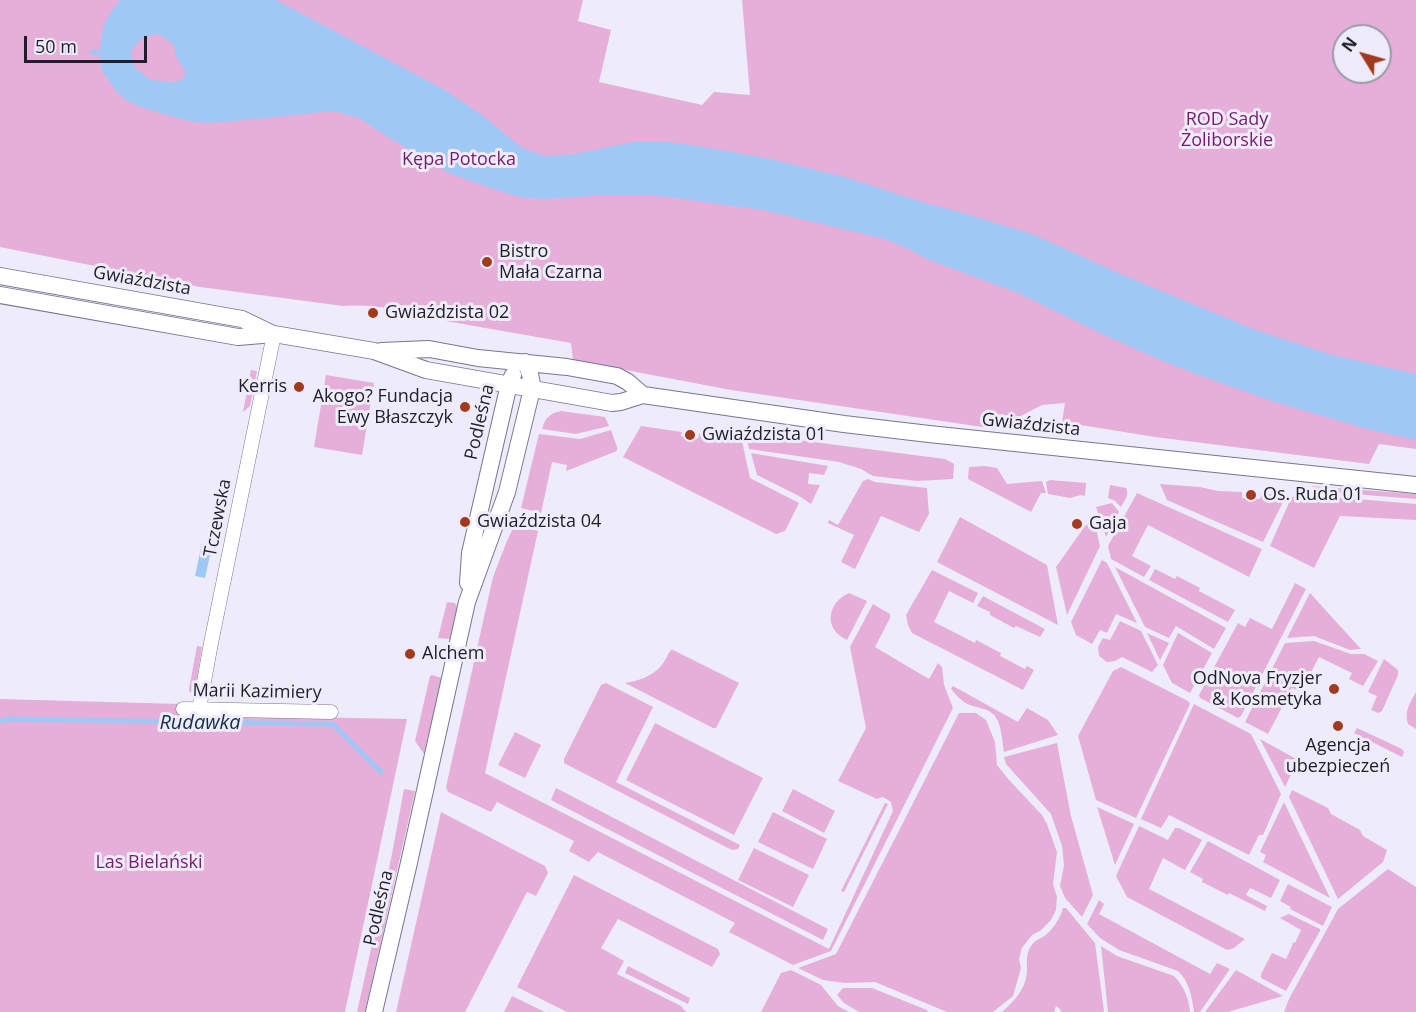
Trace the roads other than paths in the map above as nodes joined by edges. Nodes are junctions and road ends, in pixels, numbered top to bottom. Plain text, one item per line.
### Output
1 (0, 276) edge
2 (0, 295) edge
3 (274, 334) junction
4 (374, 351) junction
5 (525, 362) junction
6 (509, 384) junction
7 (532, 389) junction
8 (643, 395) junction
9 (1416, 485) edge
10 (467, 602) junction
11 (183, 709) dead end
12 (200, 709) junction
13 (331, 712) dead end
14 (374, 1012) edge

1 - 3 street, Gwiaździsta
2 - 3 street, Gwiaździsta
3 - 4 street, Gwiaździsta
3 - 12 street, Tczewska
4 - 5 street, Gwiaździsta
4 - 6 street, Gwiaździsta
5 - 6 street, Podleśna
5 - 7 street, Podleśna
5 - 8 street, Gwiaździsta
6 - 7 street, Gwiaździsta
6 - 10 street, Podleśna
7 - 8 street, Gwiaździsta
7 - 10 street, Podleśna
8 - 9 street, Gwiaździsta
10 - 14 street, Podleśna
11 - 12 street, Marii Kazimiery
12 - 13 street, Marii Kazimiery

